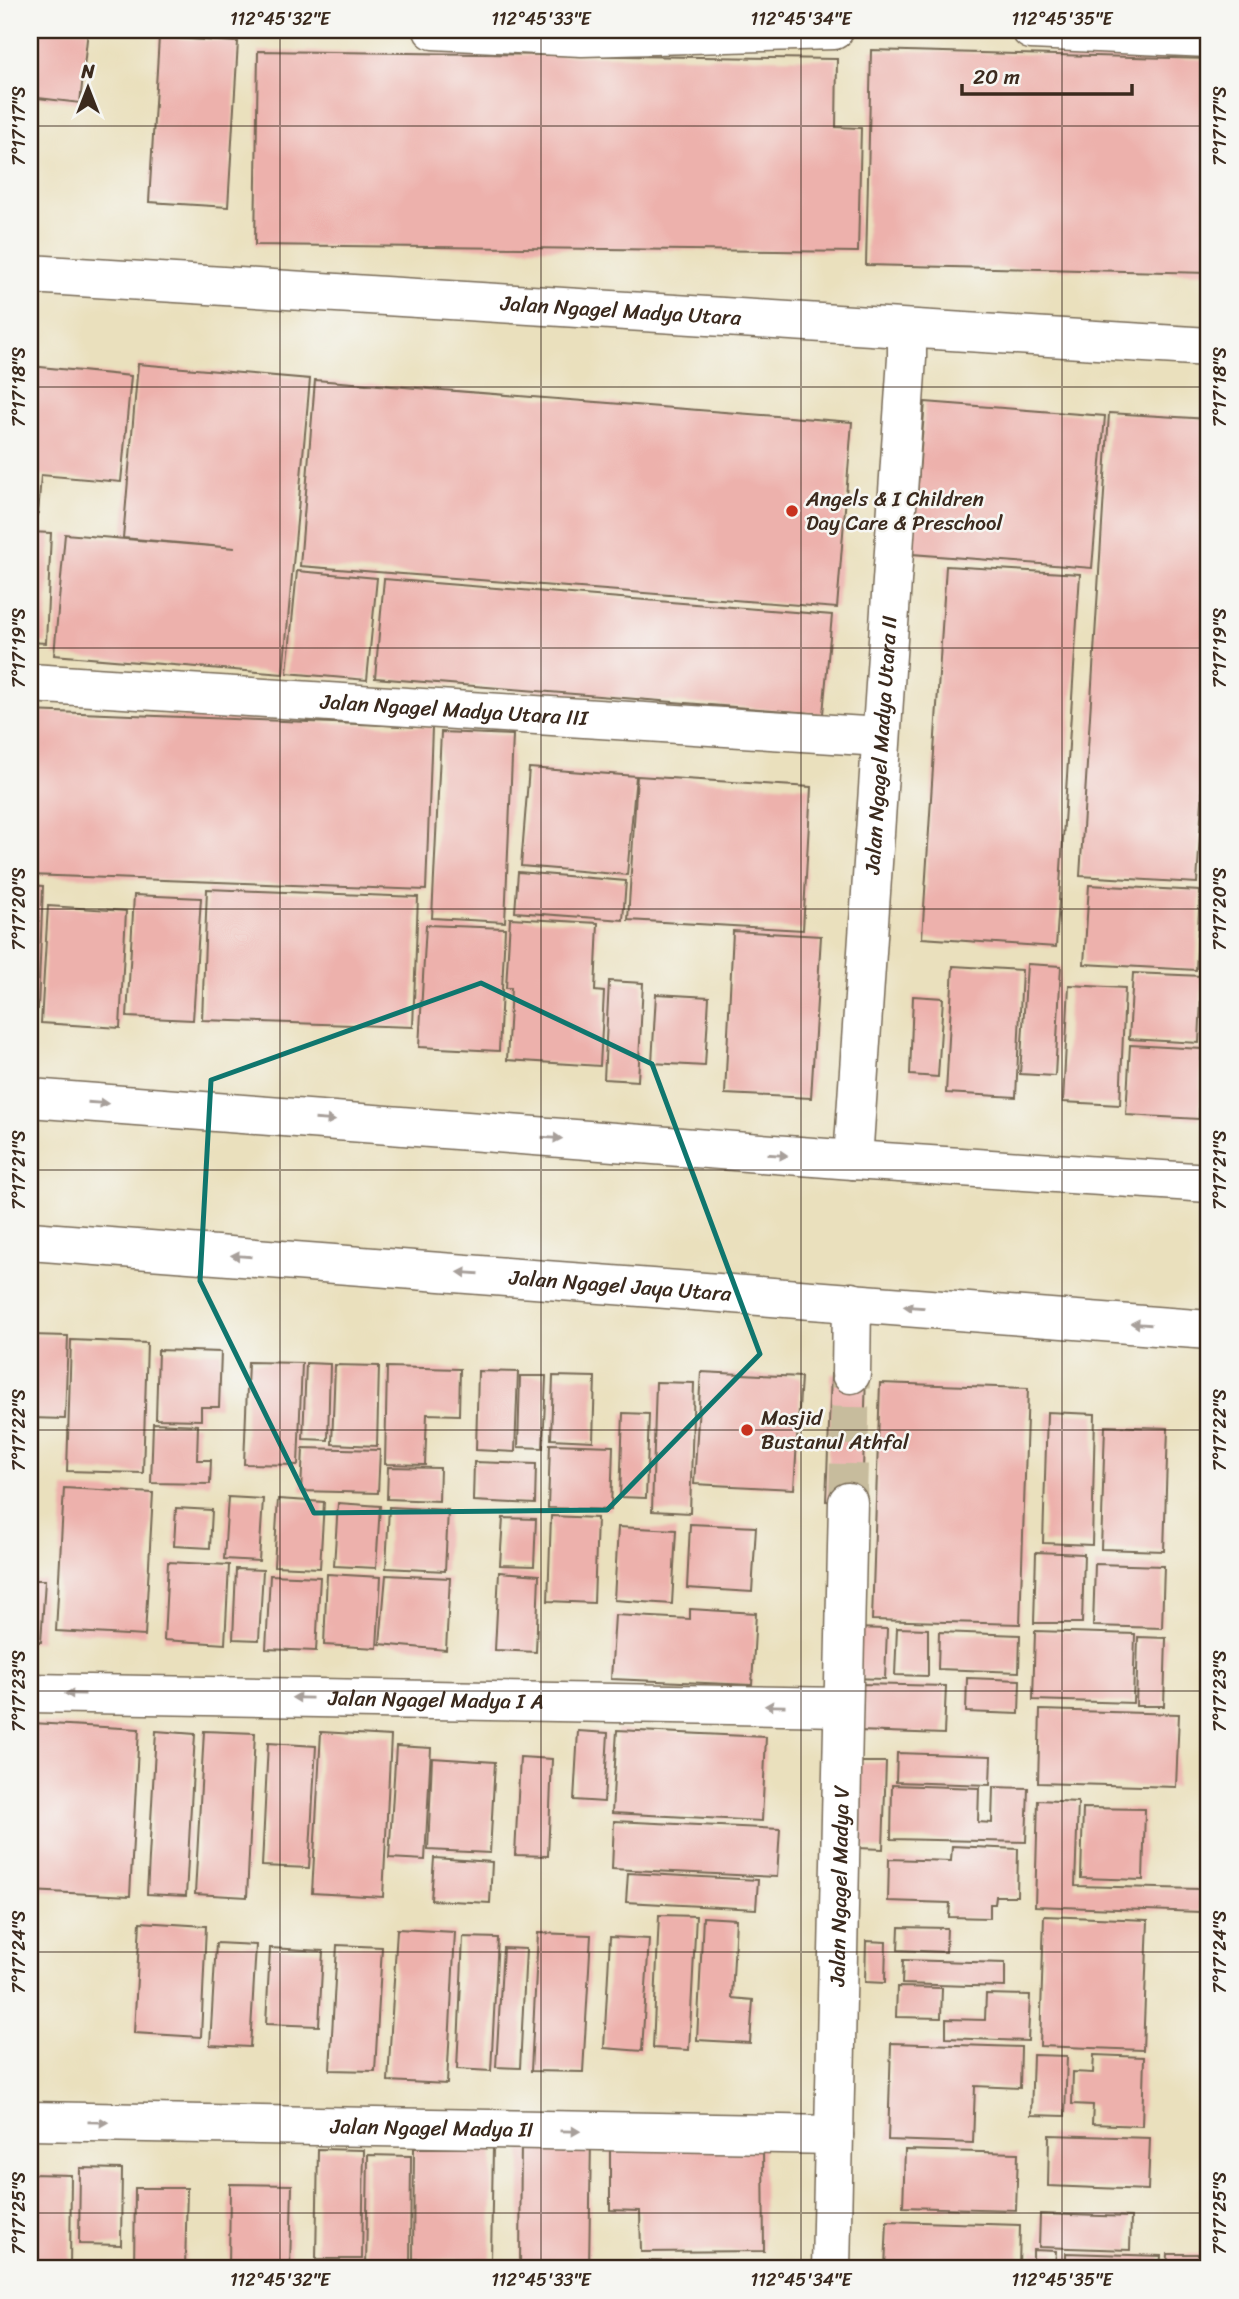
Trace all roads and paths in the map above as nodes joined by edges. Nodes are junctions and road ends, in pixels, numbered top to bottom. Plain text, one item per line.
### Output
1 (433, 30) edge
2 (834, 30) edge
3 (1031, 30) edge
4 (1209, 38) edge
5 (30, 275) edge
6 (907, 329) junction
7 (1209, 347) edge
8 (30, 683) edge
9 (881, 737) junction
10 (30, 1098) edge
11 (853, 1160) junction
12 (1209, 1183) edge
13 (30, 1241) edge
14 (852, 1302) junction
15 (1209, 1330) edge
16 (851, 1374) tunnel mouth
17 (848, 1502) tunnel mouth
18 (30, 1693) edge
19 (843, 1707) junction
20 (30, 2121) edge
21 (834, 2135) junction
22 (831, 2269) edge

1 - 2 street
3 - 4 street
5 - 6 street, Jalan Ngagel Madya Utara
6 - 7 street, Jalan Ngagel Madya Utara
6 - 9 street, Jalan Ngagel Madya Utara II
8 - 9 street, Jalan Ngagel Madya Utara III
9 - 11 street, Jalan Ngagel Madya Utara II
10 -> 11 street
11 - 12 street
14 -> 13 street, Jalan Ngagel Jaya Utara
15 -> 14 street, Jalan Ngagel Jaya Utara
14 - 16 street
17 - 19 street, Jalan Ngagel Madya V
19 -> 18 street, Jalan Ngagel Madya I A
19 - 21 street, Jalan Ngagel Madya V
20 -> 21 street, Jalan Ngagel Madya II
21 - 22 street, Jalan Ngagel Madya V

